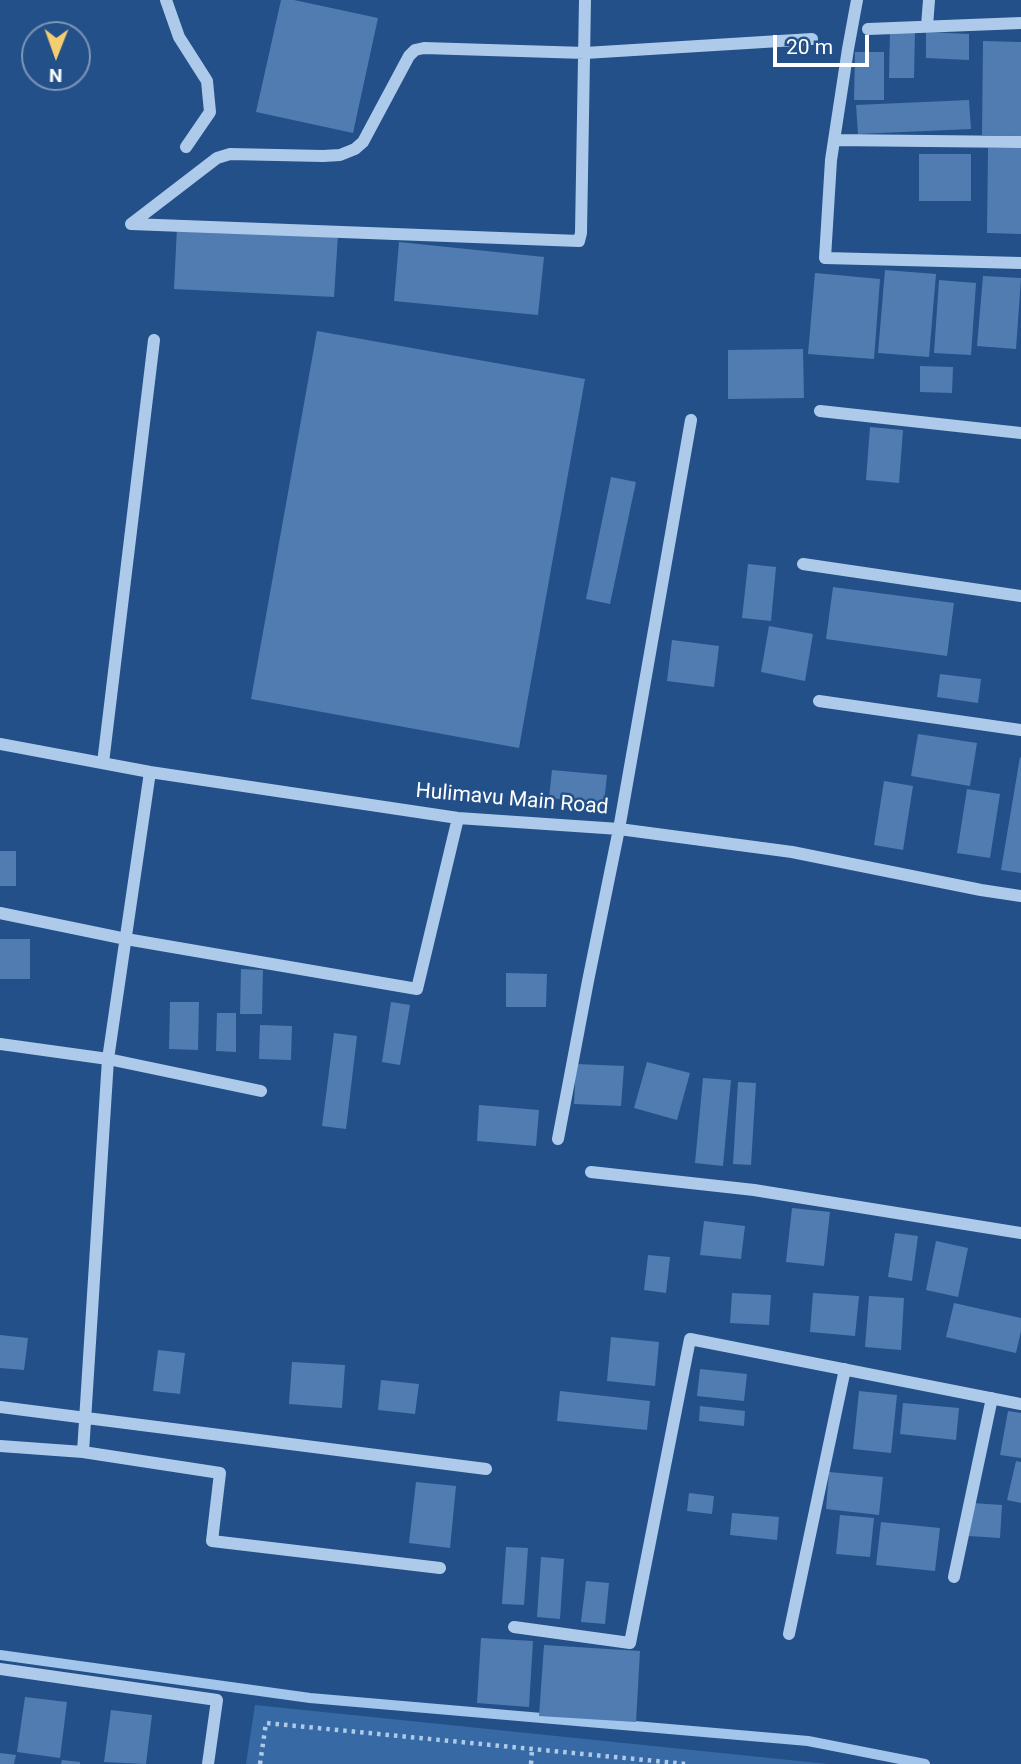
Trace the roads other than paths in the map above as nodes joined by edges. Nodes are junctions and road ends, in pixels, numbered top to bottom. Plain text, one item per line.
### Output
1 (166, 0) edge
2 (585, 0) edge
3 (857, 0) edge
4 (929, 0) edge
5 (1021, 23) edge
6 (927, 26) junction
7 (868, 29) dead end
8 (813, 39) dead end
9 (585, 53) junction
10 (834, 140) junction
11 (1021, 142) edge
12 (186, 148) dead end
13 (1021, 263) edge
14 (153, 340) dead end
15 (820, 411) dead end
16 (691, 420) dead end
17 (1021, 433) edge
18 (803, 564) dead end
19 (1021, 596) edge
20 (818, 701) dead end
21 (1021, 730) edge
22 (0, 744) edge
23 (103, 763) junction
24 (150, 772) junction
25 (458, 818) junction
26 (619, 829) junction
27 (1021, 896) edge
28 (0, 913) edge
29 (126, 939) junction
30 (0, 1044) edge
31 (108, 1059) junction
32 (261, 1091) dead end
33 (558, 1139) dead end
34 (591, 1172) dead end
35 (1021, 1233) edge
36 (845, 1369) junction
37 (992, 1398) junction
38 (1021, 1404) edge
39 (0, 1408) edge
40 (86, 1418) junction
41 (0, 1446) edge
42 (83, 1452) junction
43 (486, 1469) dead end
44 (440, 1567) dead end
45 (954, 1577) dead end
46 (514, 1626) dead end
47 (789, 1634) dead end
48 (0, 1669) edge
49 (208, 1764) edge

1 - 12 street
2 - 9 street
3 - 10 street
4 - 6 street
5 - 6 street
6 - 7 street
8 - 9 street
9 - 9 street
10 - 11 street
10 - 13 street
14 - 23 street
15 - 17 street
16 - 26 street
18 - 19 street
20 - 21 street
22 - 23 street, Hulimavu Main Road
23 - 24 street, Hulimavu Main Road
24 - 25 street, Hulimavu Main Road
24 - 29 street
25 - 26 street, Hulimavu Main Road
25 - 29 street
26 - 27 street, Hulimavu Main Road
26 - 33 street
28 - 29 street
29 - 31 street
30 - 31 street
31 - 32 street
31 - 40 street
34 - 35 street
36 - 37 street
36 - 46 street
36 - 47 street
37 - 38 street
37 - 45 street
39 - 40 street
40 - 42 street
40 - 43 street
41 - 42 street
42 - 44 street
48 - 49 street

